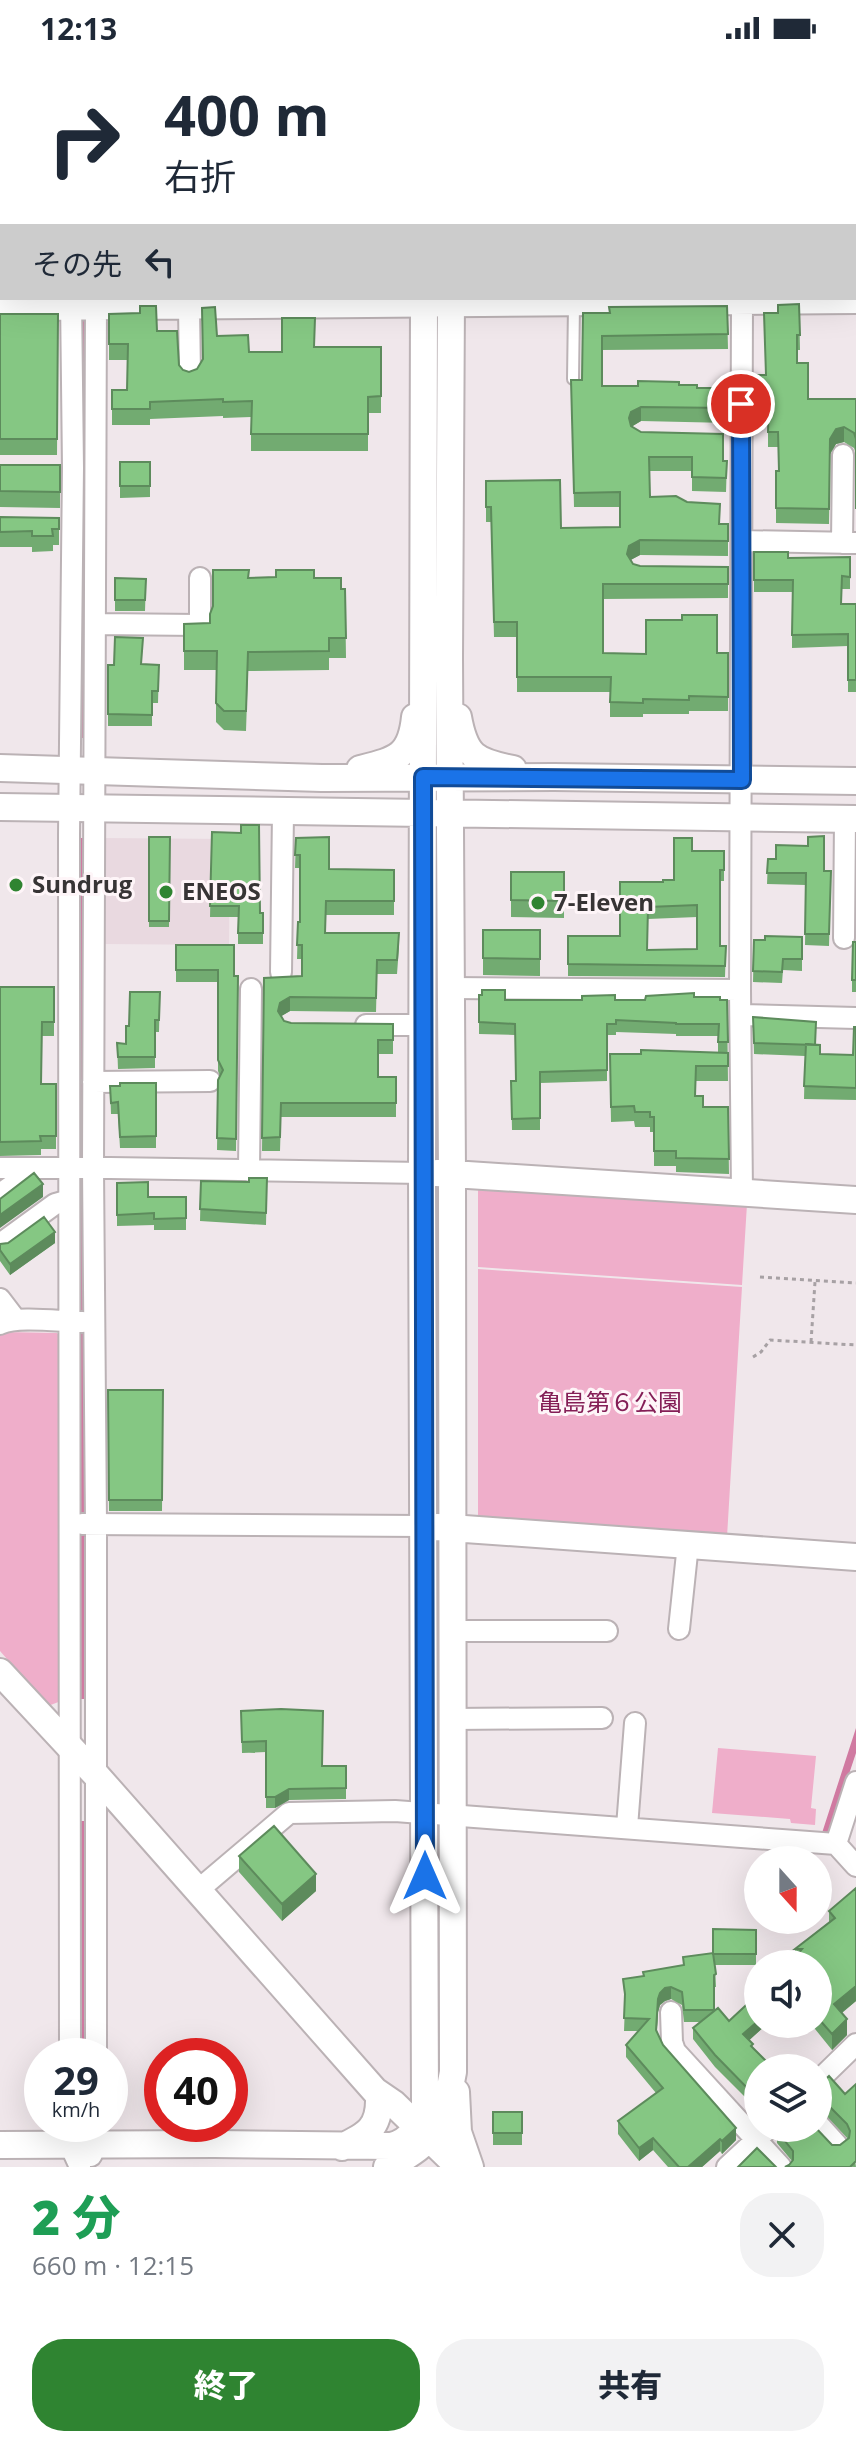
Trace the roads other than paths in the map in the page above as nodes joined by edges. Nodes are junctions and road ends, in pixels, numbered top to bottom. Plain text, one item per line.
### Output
1 (742, 301) edge
2 (807, 301) edge
3 (424, 302) edge
4 (451, 302) edge
5 (856, 303) edge
6 (83, 305) edge
7 (574, 305) junction
8 (189, 308) junction
9 (0, 310) edge
10 (190, 375) edge
11 (573, 379) edge
12 (843, 455) dead end
13 (742, 541) junction
14 (849, 543) edge
15 (200, 578) dead end
16 (96, 624) junction
17 (422, 658) junction
18 (449, 658) junction
19 (0, 768) edge
20 (83, 769) junction
21 (423, 777) junction
22 (450, 777) junction
23 (554, 777) junction
24 (322, 778) junction
25 (742, 780) junction
26 (856, 781) edge
27 (0, 807) edge
28 (82, 808) junction
29 (283, 812) junction
30 (325, 812) junction
31 (423, 813) junction
32 (450, 814) junction
33 (555, 815) junction
34 (742, 817) junction
35 (851, 819) edge
36 (424, 899) junction
37 (451, 899) junction
38 (844, 938) dead end
39 (281, 972) dead end
40 (452, 988) junction
41 (251, 989) dead end
42 (740, 990) junction
43 (741, 1015) junction
44 (856, 1018) edge
45 (354, 1025) edge
46 (422, 1025) junction
47 (210, 1081) dead end
48 (93, 1082) junction
49 (0, 1168) edge
50 (24, 1168) junction
51 (82, 1168) junction
52 (249, 1171) junction
53 (422, 1173) junction
54 (452, 1174) junction
55 (742, 1192) junction
56 (0, 1194) edge
57 (69, 1200) junction
58 (856, 1200) edge
59 (0, 1244) edge
60 (0, 1299) edge
61 (8, 1322) edge
62 (83, 1322) junction
63 (83, 1524) junction
64 (423, 1526) junction
65 (451, 1527) junction
66 (688, 1544) junction
67 (856, 1557) edge
68 (679, 1629) dead end
69 (452, 1631) junction
70 (607, 1631) dead end
71 (5, 1688) edge
72 (602, 1718) dead end
73 (452, 1719) junction
74 (635, 1723) dead end
75 (71, 1750) junction
76 (96, 1775) junction
77 (856, 1782) edge
78 (424, 1813) junction
79 (452, 1815) junction
80 (627, 1827) junction
81 (836, 1844) junction
82 (856, 1866) edge
83 (197, 1891) junction
84 (671, 2012) dead end
85 (70, 2038) edge
86 (96, 2038) edge
87 (856, 2044) edge
88 (425, 2066) junction
89 (832, 2067) edge
90 (453, 2072) junction
91 (379, 2095) junction
92 (744, 2116) edge
93 (832, 2139) edge
94 (755, 2142) edge
95 (767, 2142) edge
96 (422, 2144) edge
97 (0, 2145) edge
98 (83, 2145) edge
99 (837, 2145) edge
100 (342, 2147) junction
101 (730, 2166) edge
102 (387, 2167) edge
103 (459, 2167) edge
104 (470, 2167) edge
105 (781, 2167) edge

1 - 2 street
1 - 7 street
1 - 13 street
2 - 5 street
3 - 4 street
3 - 8 street
3 - 17 street
4 - 7 street
4 - 18 street
6 - 8 street
6 - 9 street
6 - 16 street
6 - 20 street
7 - 11 lane
8 - 10 street
12 - 14 street
13 - 14 street
13 - 25 street
15 - 16 street
16 - 20 street
17 - 21 street
17 - 24 street
18 - 22 street
18 - 23 street
19 - 20 street
20 - 24 street
20 - 28 street
21 - 22 street
21 - 24 street
21 - 31 street
22 - 23 street
22 - 32 street
23 - 25 street
25 - 26 street
25 - 34 street
27 - 28 street
28 - 29 street
28 - 48 street
28 - 51 street
29 - 30 street
29 - 39 street
30 - 31 street
30 - 36 street
31 - 32 street
31 - 36 street
32 - 33 street
32 - 37 street
33 - 34 street
33 - 37 street
34 - 35 street
34 - 42 street
35 - 38 street
36 - 46 street
37 - 40 street
40 - 42 street
40 - 54 street
41 - 52 street
42 - 43 street
43 - 44 street
43 - 55 street
45 - 46 street
46 - 53 street
47 - 48 street
48 - 51 street
49 - 50 street
50 - 51 street
50 - 56 street
51 - 52 street
51 - 57 street
51 - 62 street
52 - 53 street
53 - 54 street
53 - 64 street
54 - 55 street
54 - 65 street
55 - 58 street
57 - 59 street
57 - 62 street
60 - 61 street
61 - 62 street
62 - 63 street
63 - 64 street
63 - 75 street
63 - 76 street
64 - 65 street
64 - 78 street
65 - 66 street
65 - 69 street
66 - 67 street
66 - 68 street
69 - 70 street
69 - 73 street
71 - 75 street
72 - 73 street
73 - 79 street
74 - 80 street
75 - 76 street
75 - 85 street
76 - 83 street
76 - 86 street
77 - 81 street
78 - 79 street
78 - 83 street
78 - 88 street
79 - 80 street
79 - 90 street
80 - 81 street
81 - 82 street
83 - 91 street
84 - 92 street
87 - 89 street
88 - 91 street
88 - 96 street
90 - 96 street
90 - 104 street
91 - 96 street
91 - 100 street
93 - 99 street
94 - 101 street
95 - 105 street
96 - 100 street
96 - 102 street
96 - 103 street
97 - 98 street
98 - 100 street

